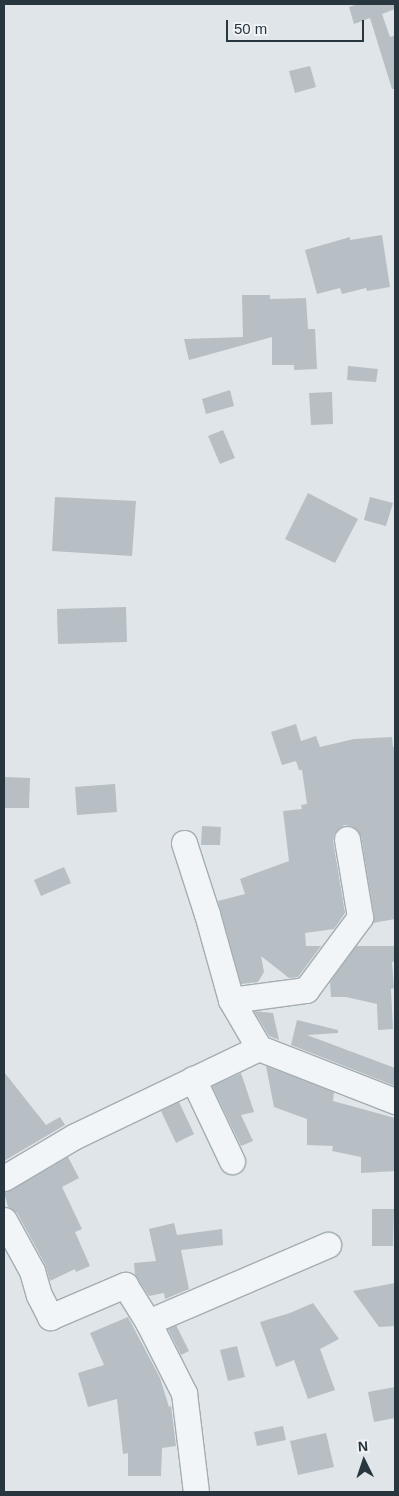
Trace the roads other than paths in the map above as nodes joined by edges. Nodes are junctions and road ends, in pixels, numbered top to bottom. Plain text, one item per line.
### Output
1 (347, 839) dead end
2 (184, 843) dead end
3 (231, 1000) junction
4 (259, 1048) junction
5 (193, 1079) junction
6 (395, 1101) edge
7 (232, 1161) dead end
8 (4, 1178) edge
9 (4, 1220) edge
10 (328, 1245) dead end
11 (148, 1322) junction
12 (196, 1492) edge

1 - 3 street
2 - 3 street
3 - 4 street
4 - 5 street
4 - 6 street
5 - 7 street
5 - 8 street
9 - 11 street
10 - 11 street
11 - 12 street

